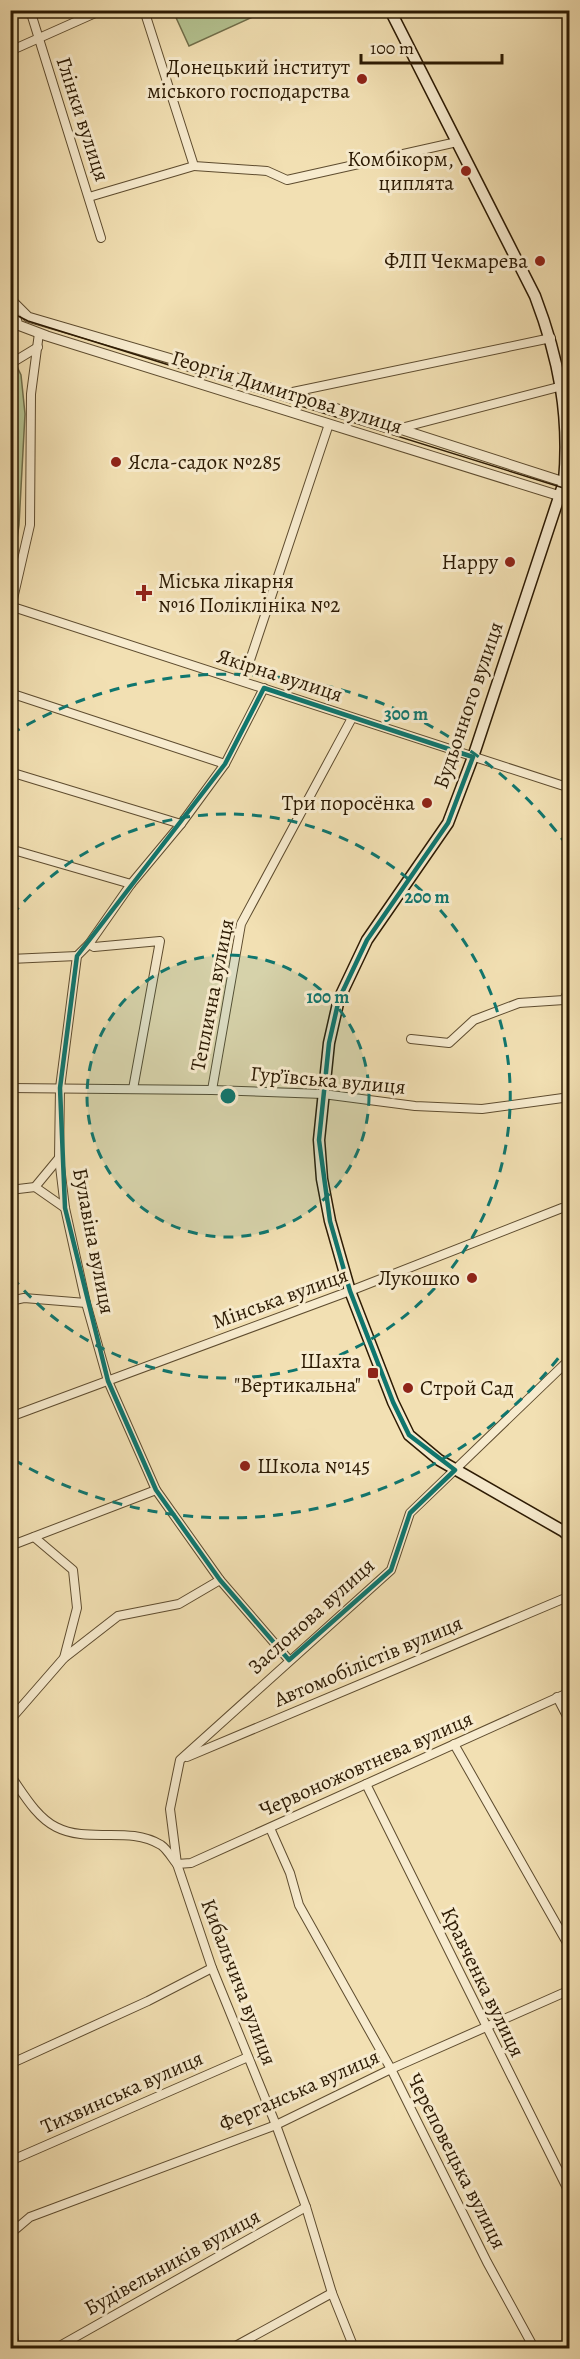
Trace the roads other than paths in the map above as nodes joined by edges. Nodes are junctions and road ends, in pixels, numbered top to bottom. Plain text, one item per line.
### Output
1 (30, 10) edge
2 (102, 10) edge
3 (144, 10) edge
4 (390, 10) edge
5 (38, 38) junction
6 (10, 51) edge
7 (456, 142) junction
8 (194, 166) junction
9 (89, 197) junction
10 (101, 238) dead end
11 (11, 300) edge
12 (39, 333) junction
13 (551, 338) junction
14 (38, 347) junction
15 (10, 364) edge
16 (566, 385) edge
17 (288, 393) junction
18 (329, 424) junction
19 (401, 428) junction
20 (567, 483) edge
21 (565, 498) edge
22 (12, 609) edge
23 (243, 681) junction
24 (264, 688) junction
25 (10, 693) edge
26 (352, 718) junction
27 (473, 757) junction
28 (225, 764) junction
29 (10, 772) edge
30 (570, 788) edge
31 (181, 824) junction
32 (10, 849) edge
33 (131, 884) junction
34 (89, 944) junction
35 (77, 956) junction
36 (10, 959) edge
37 (570, 987) edge
38 (411, 1039) dead end
39 (10, 1088) edge
40 (60, 1088) junction
41 (134, 1089) junction
42 (212, 1090) junction
43 (323, 1094) junction
44 (570, 1097) edge
45 (60, 1158) junction
46 (35, 1187) junction
47 (10, 1190) edge
48 (64, 1208) junction
49 (562, 1208) dead end
50 (350, 1291) junction
51 (10, 1301) edge
52 (86, 1303) junction
53 (570, 1359) edge
54 (108, 1381) junction
55 (10, 1417) edge
56 (455, 1470) junction
57 (156, 1490) junction
58 (568, 1531) edge
59 (34, 1537) junction
60 (10, 1546) edge
61 (220, 1580) junction
62 (570, 1596) edge
63 (64, 1658) junction
64 (289, 1660) junction
65 (570, 1692) edge
66 (557, 1697) junction
67 (10, 1720) edge
68 (570, 1722) edge
69 (454, 1744) junction
70 (180, 1760) junction
71 (10, 1775) edge
72 (366, 1784) junction
73 (270, 1828) junction
74 (177, 1864) junction
75 (570, 1948) edge
76 (212, 1968) junction
77 (570, 1990) edge
78 (484, 2026) junction
79 (248, 2057) junction
80 (10, 2064) edge
81 (391, 2068) junction
82 (276, 2125) junction
83 (10, 2161) edge
84 (570, 2194) edge
85 (306, 2207) junction
86 (10, 2234) edge
87 (332, 2293) junction
88 (10, 2309) edge
89 (15, 2349) edge
90 (56, 2349) edge
91 (232, 2349) edge
92 (354, 2349) edge
93 (534, 2349) edge

1 - 5 street, Глінки вулиця
2 - 5 street
3 - 8 street
4 - 7 main road, Будьонного вулиця
5 - 6 street
5 - 9 street, Глінки вулиця
7 - 8 street
7 - 13 main road, Будьонного вулиця
8 - 9 street
9 - 10 street, Глінки вулиця
11 - 12 street, Георгія Димитрова вулиця
11 - 17 street, Георгія Димитрова вулиця
12 - 14 street
12 - 18 street, Георгія Димитрова вулиця
13 - 16 main road, Будьонного вулиця
13 - 17 street
14 - 15 street
14 - 22 street
16 - 19 street
16 - 20 main road, Будьонного вулиця
17 - 19 street, Георгія Димитрова вулиця
18 - 21 street, Георгія Димитрова вулиця
18 - 23 street
19 - 20 street, Георгія Димитрова вулиця
20 - 21 main road, Будьонного вулиця
21 - 27 main road, Будьонного вулиця
22 - 23 street, Якірна вулиця
23 - 24 street, Якірна вулиця
24 - 26 street, Якірна вулиця
24 - 28 street
25 - 28 street
26 - 27 street, Якірна вулиця
26 - 42 street, Теплична вулиця
27 - 30 street, Якірна вулиця
27 - 43 main road, Будьонного вулиця
28 - 31 street
29 - 31 street
31 - 33 street
32 - 33 street
33 - 34 street
34 - 35 street
34 - 41 street
35 - 36 street
35 - 40 street, Булавіна вулиця
37 - 38 street
39 - 40 street, Гур’ївська вулиця
40 - 41 street, Гур’ївська вулиця
40 - 45 street, Булавіна вулиця
41 - 42 street, Гур’ївська вулиця
42 - 43 street, Гур’ївська вулиця
43 - 44 street, Гур’ївська вулиця
43 - 50 main road, Будьонного вулиця
45 - 46 street
45 - 48 street, Булавіна вулиця
46 - 47 street
46 - 48 street
48 - 52 street, Булавіна вулиця
49 - 50 street, Мінська вулиця
50 - 54 street, Мінська вулиця
50 - 56 main road, Будьонного вулиця
51 - 52 street
52 - 54 street, Булавіна вулиця
53 - 56 street, Заслонова вулиця
54 - 55 street, Мінська вулиця
54 - 57 street, Булавіна вулиця
56 - 58 main road, Будьонного вулиця
56 - 64 street, Заслонова вулиця
57 - 59 street
57 - 61 street, Булавіна вулиця
59 - 60 street
59 - 63 street
61 - 63 street
61 - 64 street, Булавіна вулиця
62 - 70 street, Автомобілістів вулиця
63 - 67 street
64 - 70 street, Заслонова вулиця
65 - 66 street, Червоножовтнева вулиця
66 - 68 street
66 - 69 street, Червоножовтнева вулиця
69 - 72 street, Червоножовтнева вулиця
69 - 75 street
70 - 74 street
71 - 74 street
72 - 73 street, Червоножовтнева вулиця
72 - 78 street, Кравченка вулиця
73 - 74 street, Червоножовтнева вулиця
73 - 81 street, Череповецька вулиця
74 - 76 street, Кибальчича вулиця
76 - 79 street, Кибальчича вулиця
76 - 80 street
77 - 78 street, Ферганська вулиця
78 - 81 street, Ферганська вулиця
78 - 84 street, Кравченка вулиця
79 - 82 street, Кибальчича вулиця
79 - 83 street, Тихвинська вулиця
81 - 82 street, Ферганська вулиця
81 - 93 street, Череповецька вулиця
82 - 85 street, Кибальчича вулиця
82 - 86 street, Ферганська вулиця
85 - 87 street, Кибальчича вулиця
85 - 90 street, Будівельників вулиця
87 - 91 street
87 - 92 street, Кибальчича вулиця
88 - 89 street

